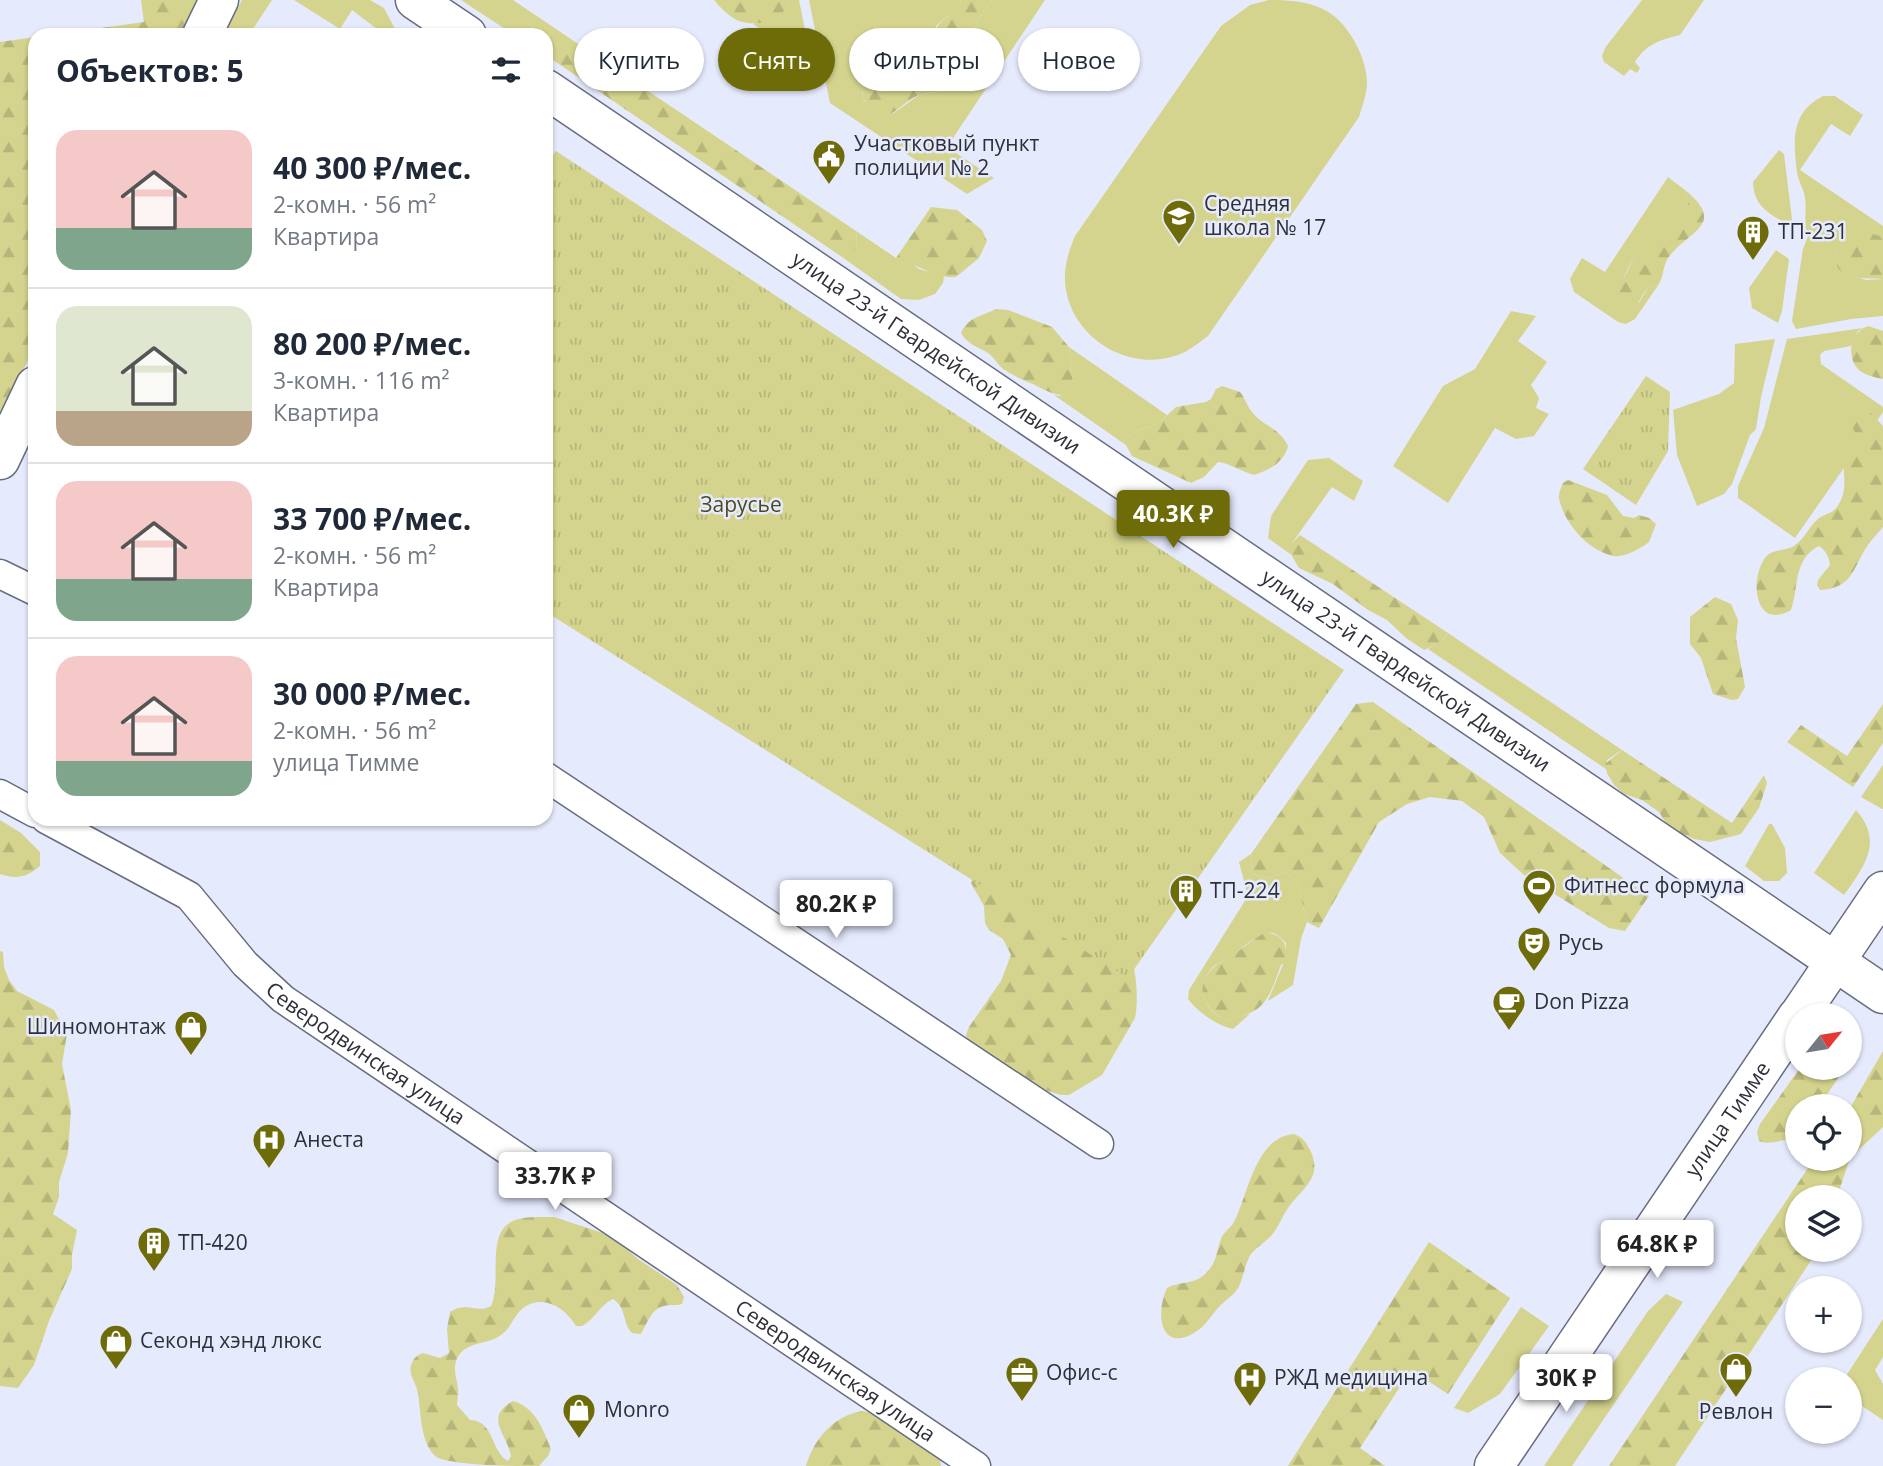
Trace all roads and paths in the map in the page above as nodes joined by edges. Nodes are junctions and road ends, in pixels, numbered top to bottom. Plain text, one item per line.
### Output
1 (219, 0) edge
2 (415, 0) edge
3 (205, 28) edge
4 (457, 28) edge
5 (553, 94) edge
6 (28, 401) edge
7 (0, 460) edge
8 (0, 574) edge
9 (28, 588) edge
10 (553, 782) edge
11 (0, 794) edge
12 (28, 809) edge
13 (59, 826) edge
14 (1883, 891) edge
15 (1834, 962) junction
16 (1883, 994) edge
17 (1807, 1003) edge
18 (1785, 1035) edge
19 (1099, 1144) dead end
20 (976, 1466) edge
21 (1494, 1466) edge

1 - 3 street
2 - 4 street
5 - 15 street, улица 23-й Гвардейской Дивизии
6 - 7 street
8 - 9 street
10 - 19 street
11 - 12 street
13 - 20 street, Северодвинская улица
14 - 15 street, улица Тимме
15 - 16 street, улица 23-й Гвардейской Дивизии
15 - 17 street, улица Тимме
18 - 21 street, улица Тимме

